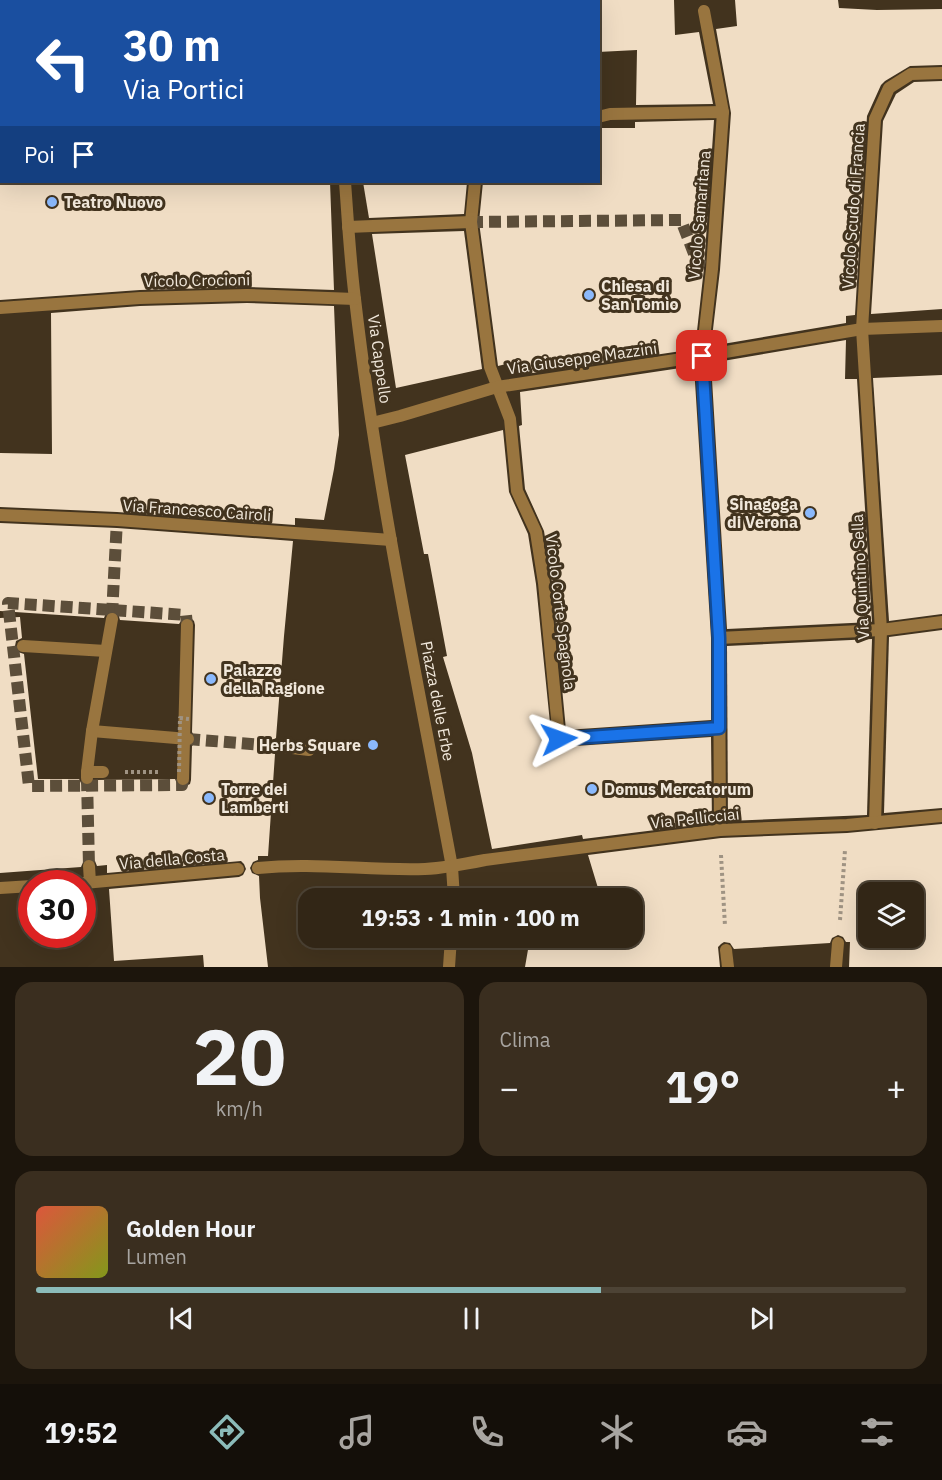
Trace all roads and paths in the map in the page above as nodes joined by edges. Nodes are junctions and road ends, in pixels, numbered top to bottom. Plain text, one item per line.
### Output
1 (704, 11) dead end
2 (942, 73) edge
3 (723, 112) junction
4 (600, 116) edge
5 (345, 183) edge
6 (475, 183) edge
7 (471, 222) junction
8 (348, 226) junction
9 (355, 299) junction
10 (0, 308) edge
11 (942, 326) edge
12 (862, 329) junction
13 (702, 356) junction
14 (497, 387) junction
15 (372, 423) junction
16 (0, 515) edge
17 (391, 540) junction
18 (112, 619) tunnel mouth
19 (942, 622) edge
20 (187, 625) dead end
21 (881, 630) junction
22 (719, 638) junction
23 (23, 646) dead end
24 (106, 651) junction
25 (189, 719) dead end
26 (719, 728) junction
27 (92, 731) junction
28 (186, 739) junction
29 (276, 746) tunnel mouth
30 (309, 750) dead end
31 (103, 772) joint
32 (168, 772) dead end
33 (181, 776) joint
34 (942, 816) edge
35 (875, 823) junction
36 (847, 825) junction
37 (720, 830) junction
38 (89, 866) tunnel mouth
39 (453, 867) junction
40 (258, 868) dead end
41 (238, 869) dead end
42 (89, 870) edge
43 (96, 881) edge
44 (18, 887) edge
45 (0, 888) edge
46 (454, 888) edge
47 (838, 944) joint
48 (451, 948) edge
49 (726, 950) joint
50 (449, 967) edge
51 (728, 967) edge
52 (836, 967) edge

1 - 3 street, Vicolo Samaritana
2 - 12 street, Vicolo Scudo di Francia
3 - 4 street
3 - 13 street, Vicolo Samaritana
5 - 8 street, Via Cappello
6 - 7 street, Vicolo Corte Spagnola
7 - 8 street
7 - 14 street, Vicolo Corte Spagnola
8 - 9 street, Via Cappello
9 - 10 street, Vicolo Crocioni
9 - 15 street, Via Cappello
11 - 12 street, Via Giuseppe Mazzini
12 - 13 street, Via Giuseppe Mazzini
12 - 21 street, Via Quintino Sella
13 - 14 street, Via Giuseppe Mazzini
13 - 22 street, Vicolo Samaritana
14 - 15 street, Via Giuseppe Mazzini
14 - 26 street, Vicolo Corte Spagnola
15 - 17 street, Via Cappello
16 - 17 street, Via Francesco Cairoli
17 - 39 street, Piazza delle Erbe
18 - 24 street
19 - 21 street
20 - 28 street
21 - 22 street
21 - 35 street, Via Quintino Sella
22 - 26 street, Vicolo Samaritana
23 - 24 street
24 - 27 street
25 - 33 path, bridge
26 - 37 street, Vicolo Samaritana
27 - 28 street
27 - 31 street
28 - 33 street
29 - 30 street
31 - 32 path
34 - 35 street, Via Pellicciai
35 - 36 street, Via Pellicciai
36 - 37 street, Via Pellicciai
36 - 47 path
37 - 39 street, Via Pellicciai
37 - 49 path
38 - 42 street
39 - 40 street
39 - 46 street, Piazza delle Erbe
41 - 43 street, Via della Costa
44 - 45 street
47 - 52 street
48 - 50 street
49 - 51 street

